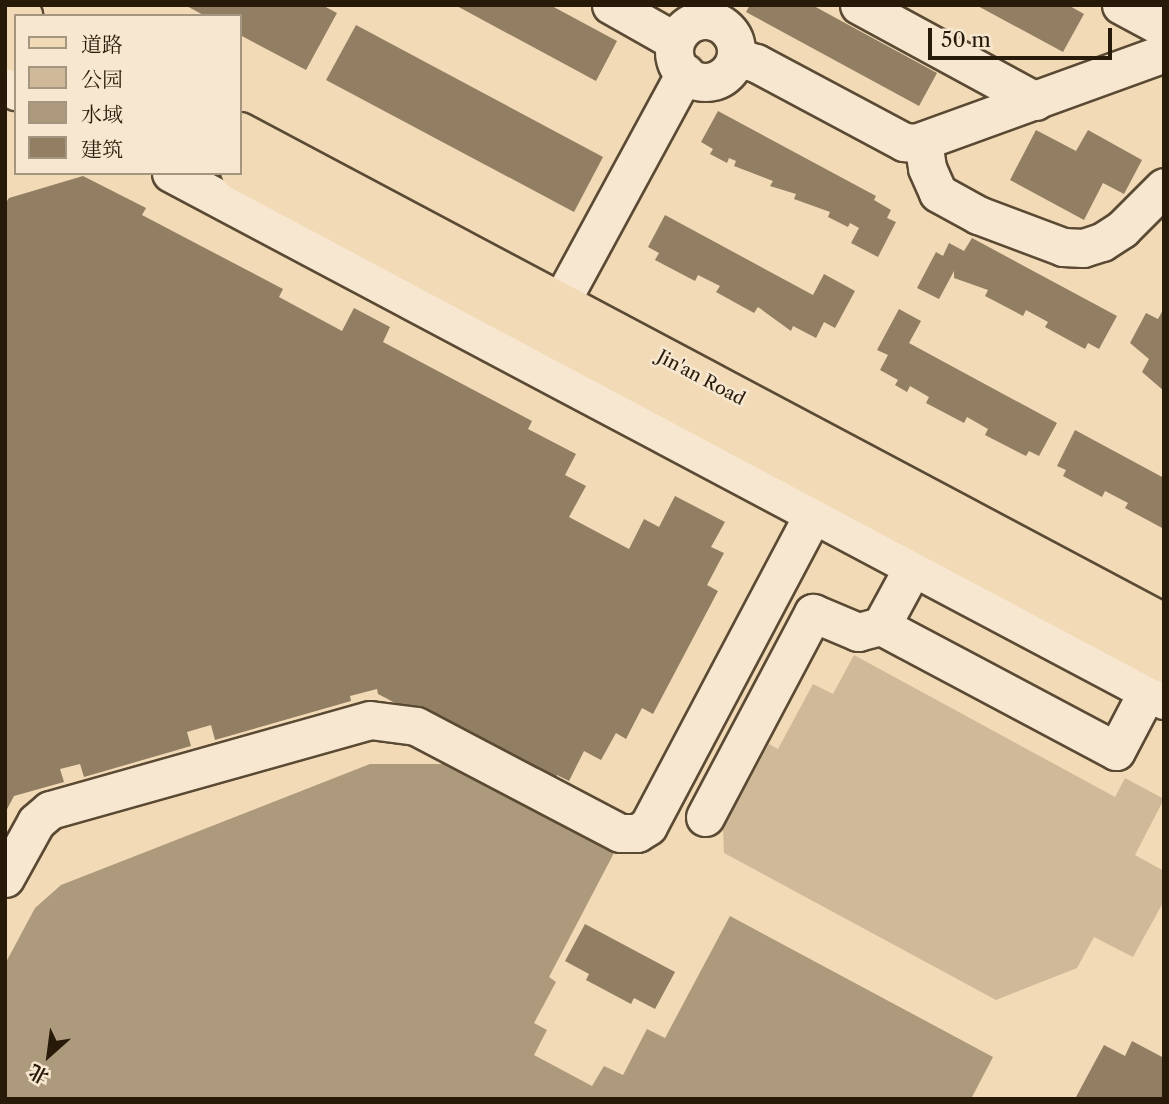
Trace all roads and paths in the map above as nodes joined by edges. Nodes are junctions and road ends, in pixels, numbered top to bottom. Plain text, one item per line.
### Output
1 (611, 5) edge
2 (859, 5) edge
3 (1121, 5) edge
4 (717, 13) edge
5 (1164, 28) edge
6 (1164, 53) edge
7 (680, 57) junction
8 (736, 57) junction
9 (1036, 101) junction
10 (242, 133) edge
11 (923, 142) junction
12 (242, 173) edge
13 (175, 175) edge
14 (1164, 187) edge
15 (560, 303) junction
16 (813, 514) junction
17 (913, 567) junction
18 (1164, 623) edge
19 (881, 626) junction
20 (1158, 685) edge
21 (705, 817) dead end
22 (5, 878) edge

1 - 7 street
2 - 9 street
3 - 5 street
4 - 7 street
4 - 8 street
6 - 9 street
7 - 8 street
7 - 15 street
8 - 11 street
9 - 11 street
10 - 15 main road, Jin'an Road
11 - 14 street
12 - 20 main road, Jin'an Road
13 - 16 street
15 - 18 main road, Jin'an Road
16 - 17 street
16 - 22 street
17 - 19 street
17 - 20 street
19 - 20 street
19 - 21 street

